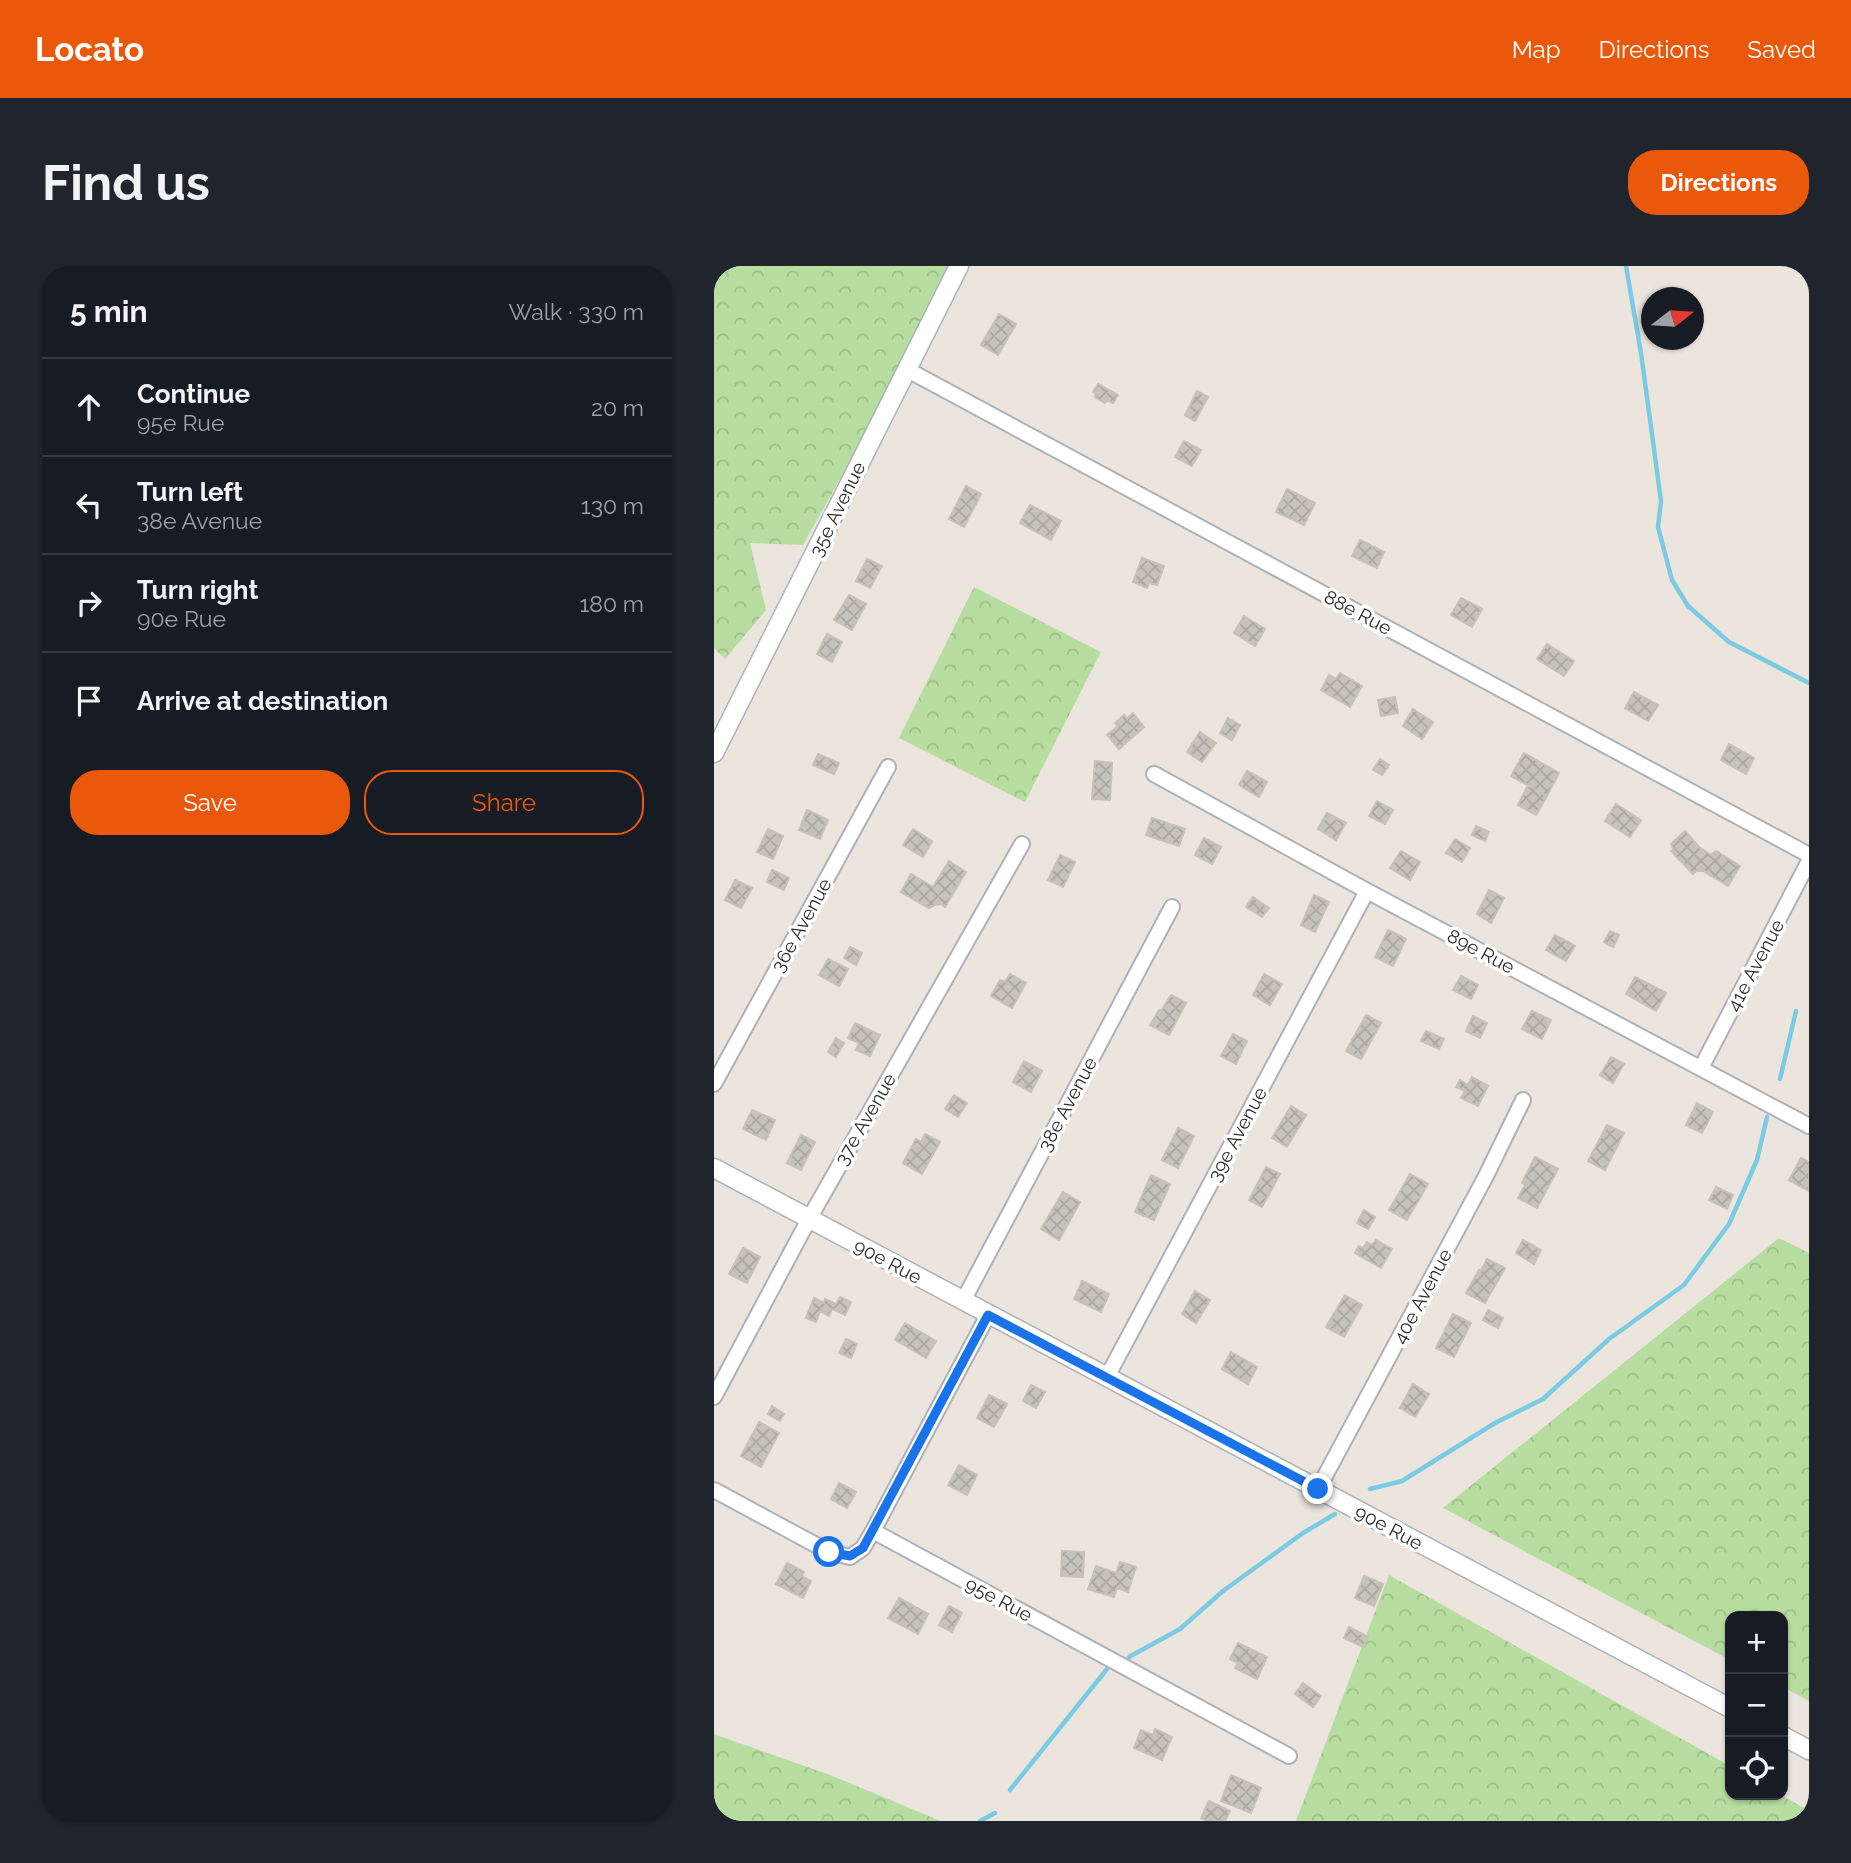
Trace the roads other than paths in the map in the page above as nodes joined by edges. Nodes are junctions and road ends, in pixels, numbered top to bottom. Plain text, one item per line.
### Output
1 (959, 266) edge
2 (906, 369) junction
3 (714, 753) edge
4 (888, 767) dead end
5 (1154, 774) dead end
6 (1022, 844) dead end
7 (1809, 855) edge
8 (1809, 861) edge
9 (1367, 891) junction
10 (1172, 907) dead end
11 (1701, 1068) junction
12 (714, 1084) edge
13 (1523, 1100) dead end
14 (1809, 1126) edge
15 (714, 1168) edge
16 (809, 1219) junction
17 (962, 1301) junction
18 (988, 1315) junction
19 (1107, 1377) junction
20 (714, 1397) edge
21 (1318, 1489) junction
22 (714, 1490) edge
23 (873, 1531) junction
24 (1725, 1706) edge
25 (1785, 1737) edge
26 (1809, 1750) edge
27 (1289, 1756) dead end

1 - 2 street, 35e Avenue
2 - 3 street, 35e Avenue
2 - 7 street, 88e Rue
4 - 12 street, 36e Avenue
5 - 9 street, 89e Rue
6 - 16 street, 37e Avenue
8 - 11 street, 41e Avenue
9 - 11 street, 89e Rue
9 - 19 street, 39e Avenue
10 - 17 street, 38e Avenue
11 - 14 street, 89e Rue
13 - 21 street, 40e Avenue
15 - 16 street, 90e Rue
16 - 17 street, 90e Rue
16 - 20 street, 37e Avenue
17 - 18 street, 90e Rue
18 - 19 street, 90e Rue
18 - 23 street
19 - 21 street, 90e Rue
21 - 24 street, 90e Rue
22 - 23 street
23 - 27 street, 95e Rue
25 - 26 street

